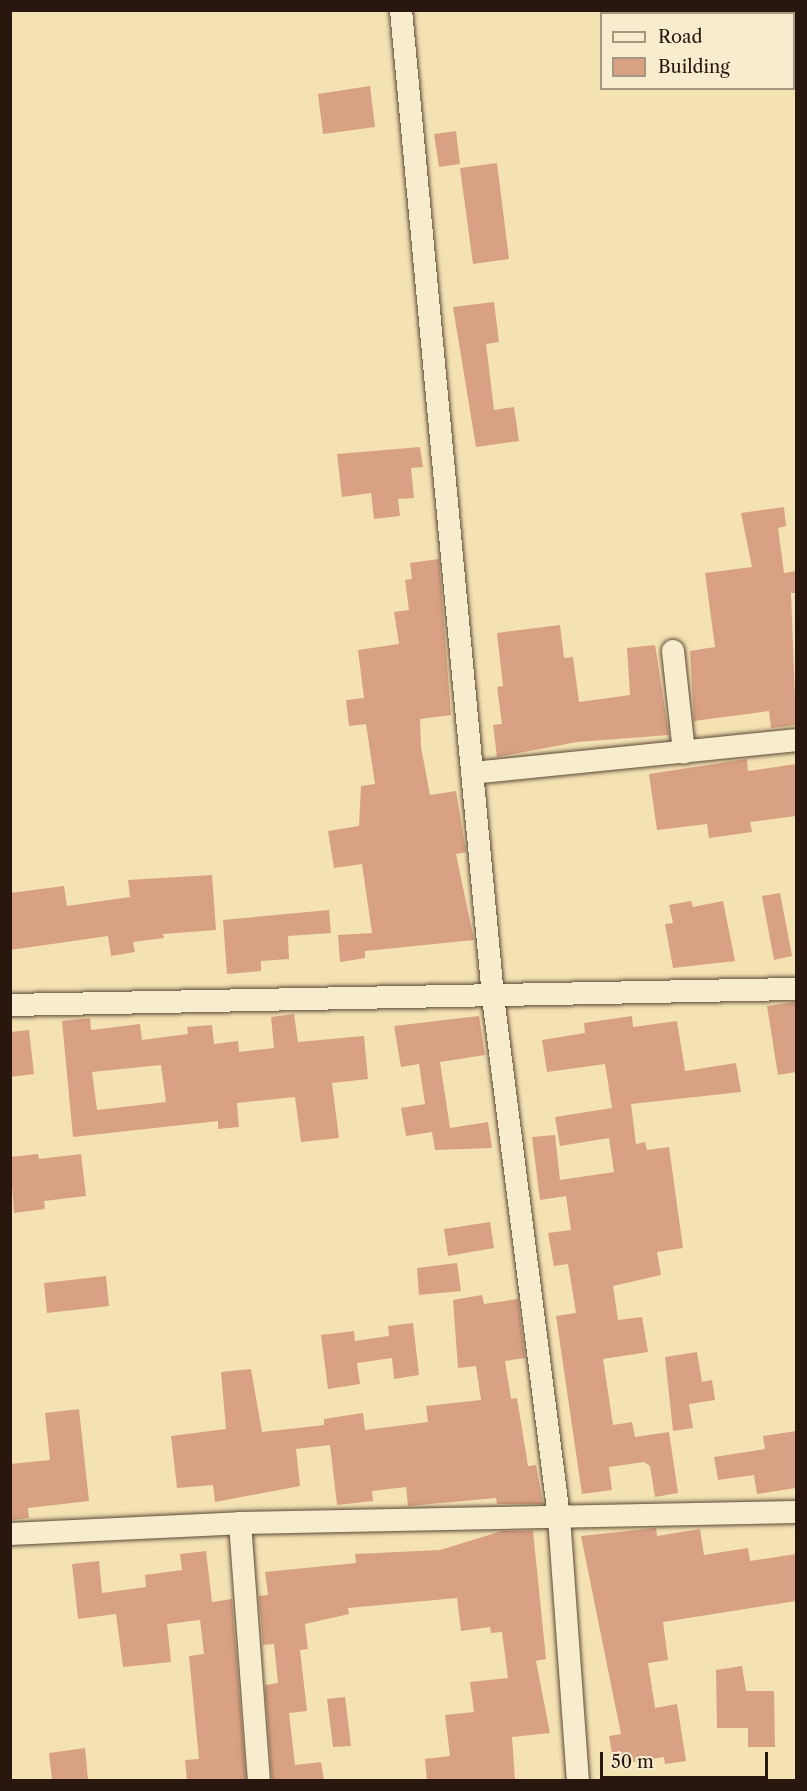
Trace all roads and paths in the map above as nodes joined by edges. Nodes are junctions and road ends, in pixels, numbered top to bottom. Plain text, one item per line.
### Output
1 (401, 10) edge
2 (673, 651) dead end
3 (796, 740) edge
4 (684, 752) junction
5 (472, 773) junction
6 (796, 989) edge
7 (493, 998) junction
8 (10, 1005) edge
9 (796, 1512) edge
10 (560, 1517) junction
11 (240, 1523) junction
12 (10, 1534) edge
13 (259, 1780) edge
14 (578, 1780) edge

1 - 5 street
2 - 4 street
3 - 4 street
4 - 5 street
5 - 7 street
6 - 7 street
7 - 8 street
7 - 10 street
9 - 10 street
10 - 11 street
10 - 14 street
11 - 12 street
11 - 13 street

